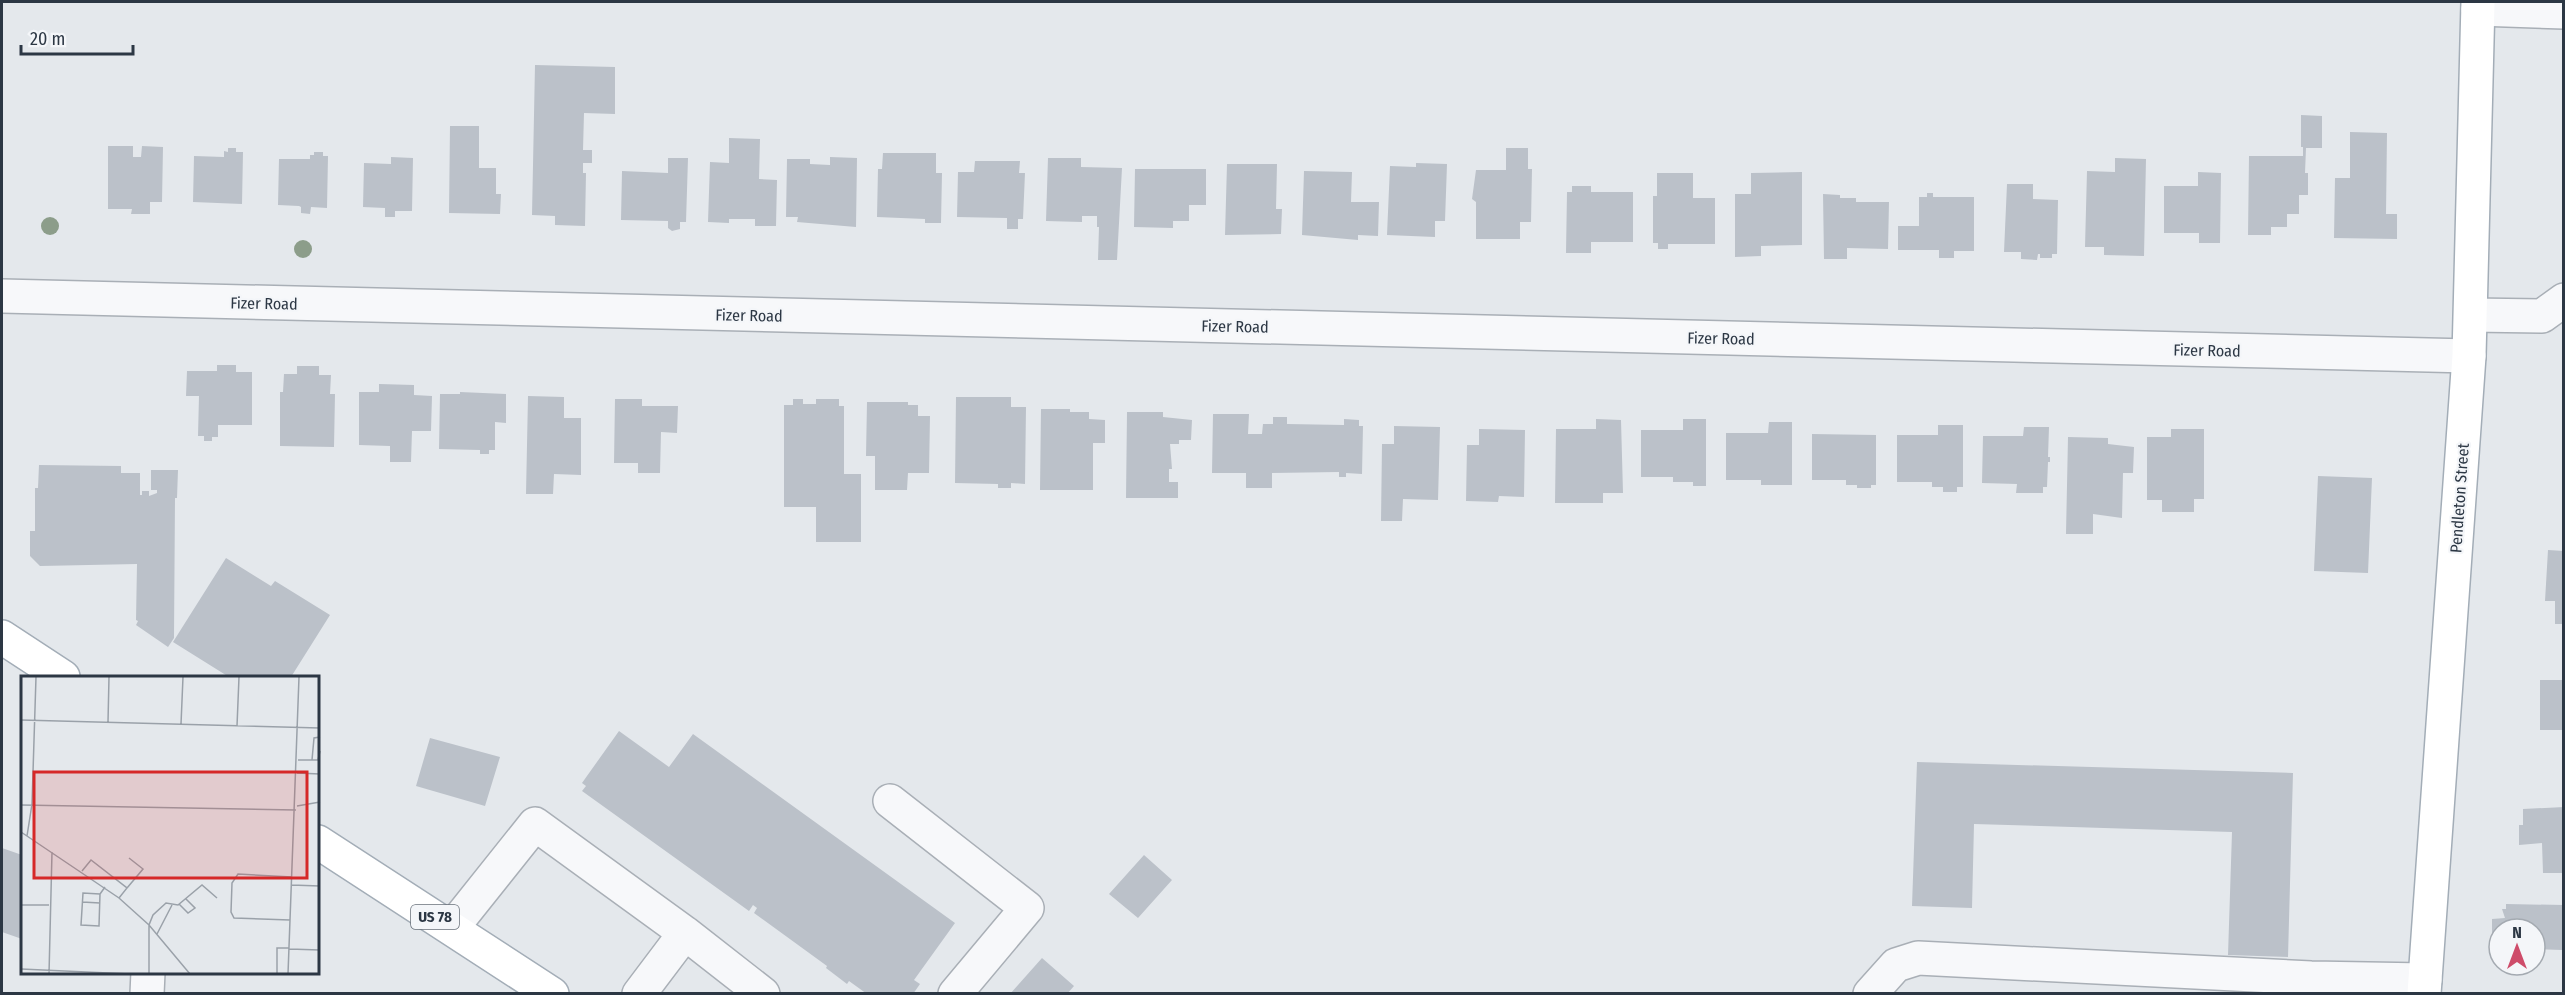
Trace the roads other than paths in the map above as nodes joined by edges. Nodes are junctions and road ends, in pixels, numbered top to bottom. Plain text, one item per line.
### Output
1 (2478, 5) edge
2 (2564, 12) edge
3 (2, 296) edge
4 (2564, 300) edge
5 (2471, 315) junction
6 (2469, 356) junction
7 (2, 637) edge
8 (61, 676) edge
9 (890, 801) dead end
10 (320, 843) edge
11 (452, 928) junction
12 (685, 933) junction
13 (148, 974) edge
14 (2425, 987) edge
15 (147, 993) edge
16 (552, 993) edge
17 (639, 993) edge
18 (763, 993) edge
19 (955, 993) edge
20 (1870, 993) edge

1 - 2 street
1 - 5 main road, Pendleton Street
3 - 6 street, Fizer Road
4 - 5 street
5 - 6 main road, Pendleton Street
6 - 14 main road, Pendleton Street
7 - 8 main road
9 - 19 street
10 - 11 main road, US 78
11 - 12 street
11 - 16 main road, US 78
12 - 17 street
12 - 18 street
13 - 15 street
14 - 20 street

